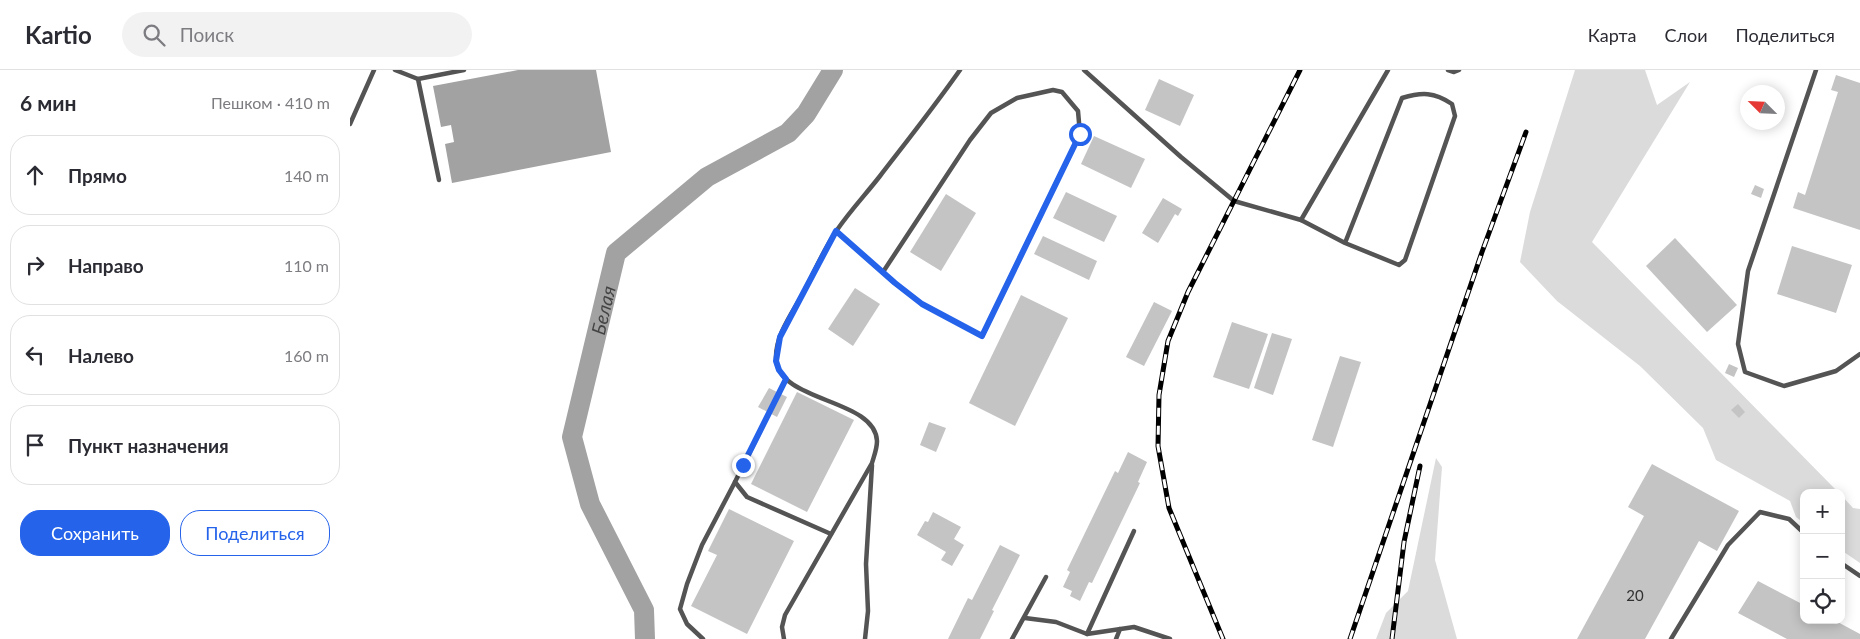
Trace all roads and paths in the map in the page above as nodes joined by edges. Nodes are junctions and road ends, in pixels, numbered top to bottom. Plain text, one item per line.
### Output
1 (374, 70) edge
2 (395, 70) edge
3 (464, 70) edge
4 (960, 70) edge
5 (1084, 70) edge
6 (1388, 70) edge
7 (1448, 70) edge
8 (1458, 70) edge
9 (1816, 70) edge
10 (418, 79) junction
11 (350, 124) edge
12 (438, 180) dead end
13 (1301, 220) junction
14 (836, 231) junction
15 (1345, 243) junction
16 (883, 272) junction
17 (1860, 354) edge
18 (786, 379) junction
19 (872, 464) junction
20 (735, 482) junction
21 (1800, 529) edge
22 (1134, 531) dead end
23 (831, 534) junction
24 (1845, 566) edge
25 (1046, 576) dead end
26 (1860, 576) edge
27 (1024, 618) junction
28 (1120, 629) junction
29 (1087, 634) junction
30 (783, 637) edge
31 (703, 639) edge
32 (777, 639) edge
33 (865, 639) edge
34 (1012, 639) edge
35 (1116, 639) edge
36 (1170, 639) edge
37 (1671, 639) edge

1 - 11 lane
2 - 10 lane
3 - 10 lane
4 - 14 lane
5 - 13 lane
6 - 13 lane
7 - 8 lane
9 - 17 lane
10 - 12 lane
13 - 15 lane
14 - 16 lane
14 - 18 lane
15 - 15 lane
16 - 16 lane
18 - 19 lane
18 - 20 lane
19 - 23 lane
19 - 33 lane
20 - 23 lane
20 - 31 lane
21 - 37 lane
22 - 29 lane
23 - 30 lane
24 - 26 lane
25 - 27 lane
27 - 29 lane
27 - 34 lane
28 - 29 lane
28 - 35 lane
28 - 36 lane
30 - 32 lane

